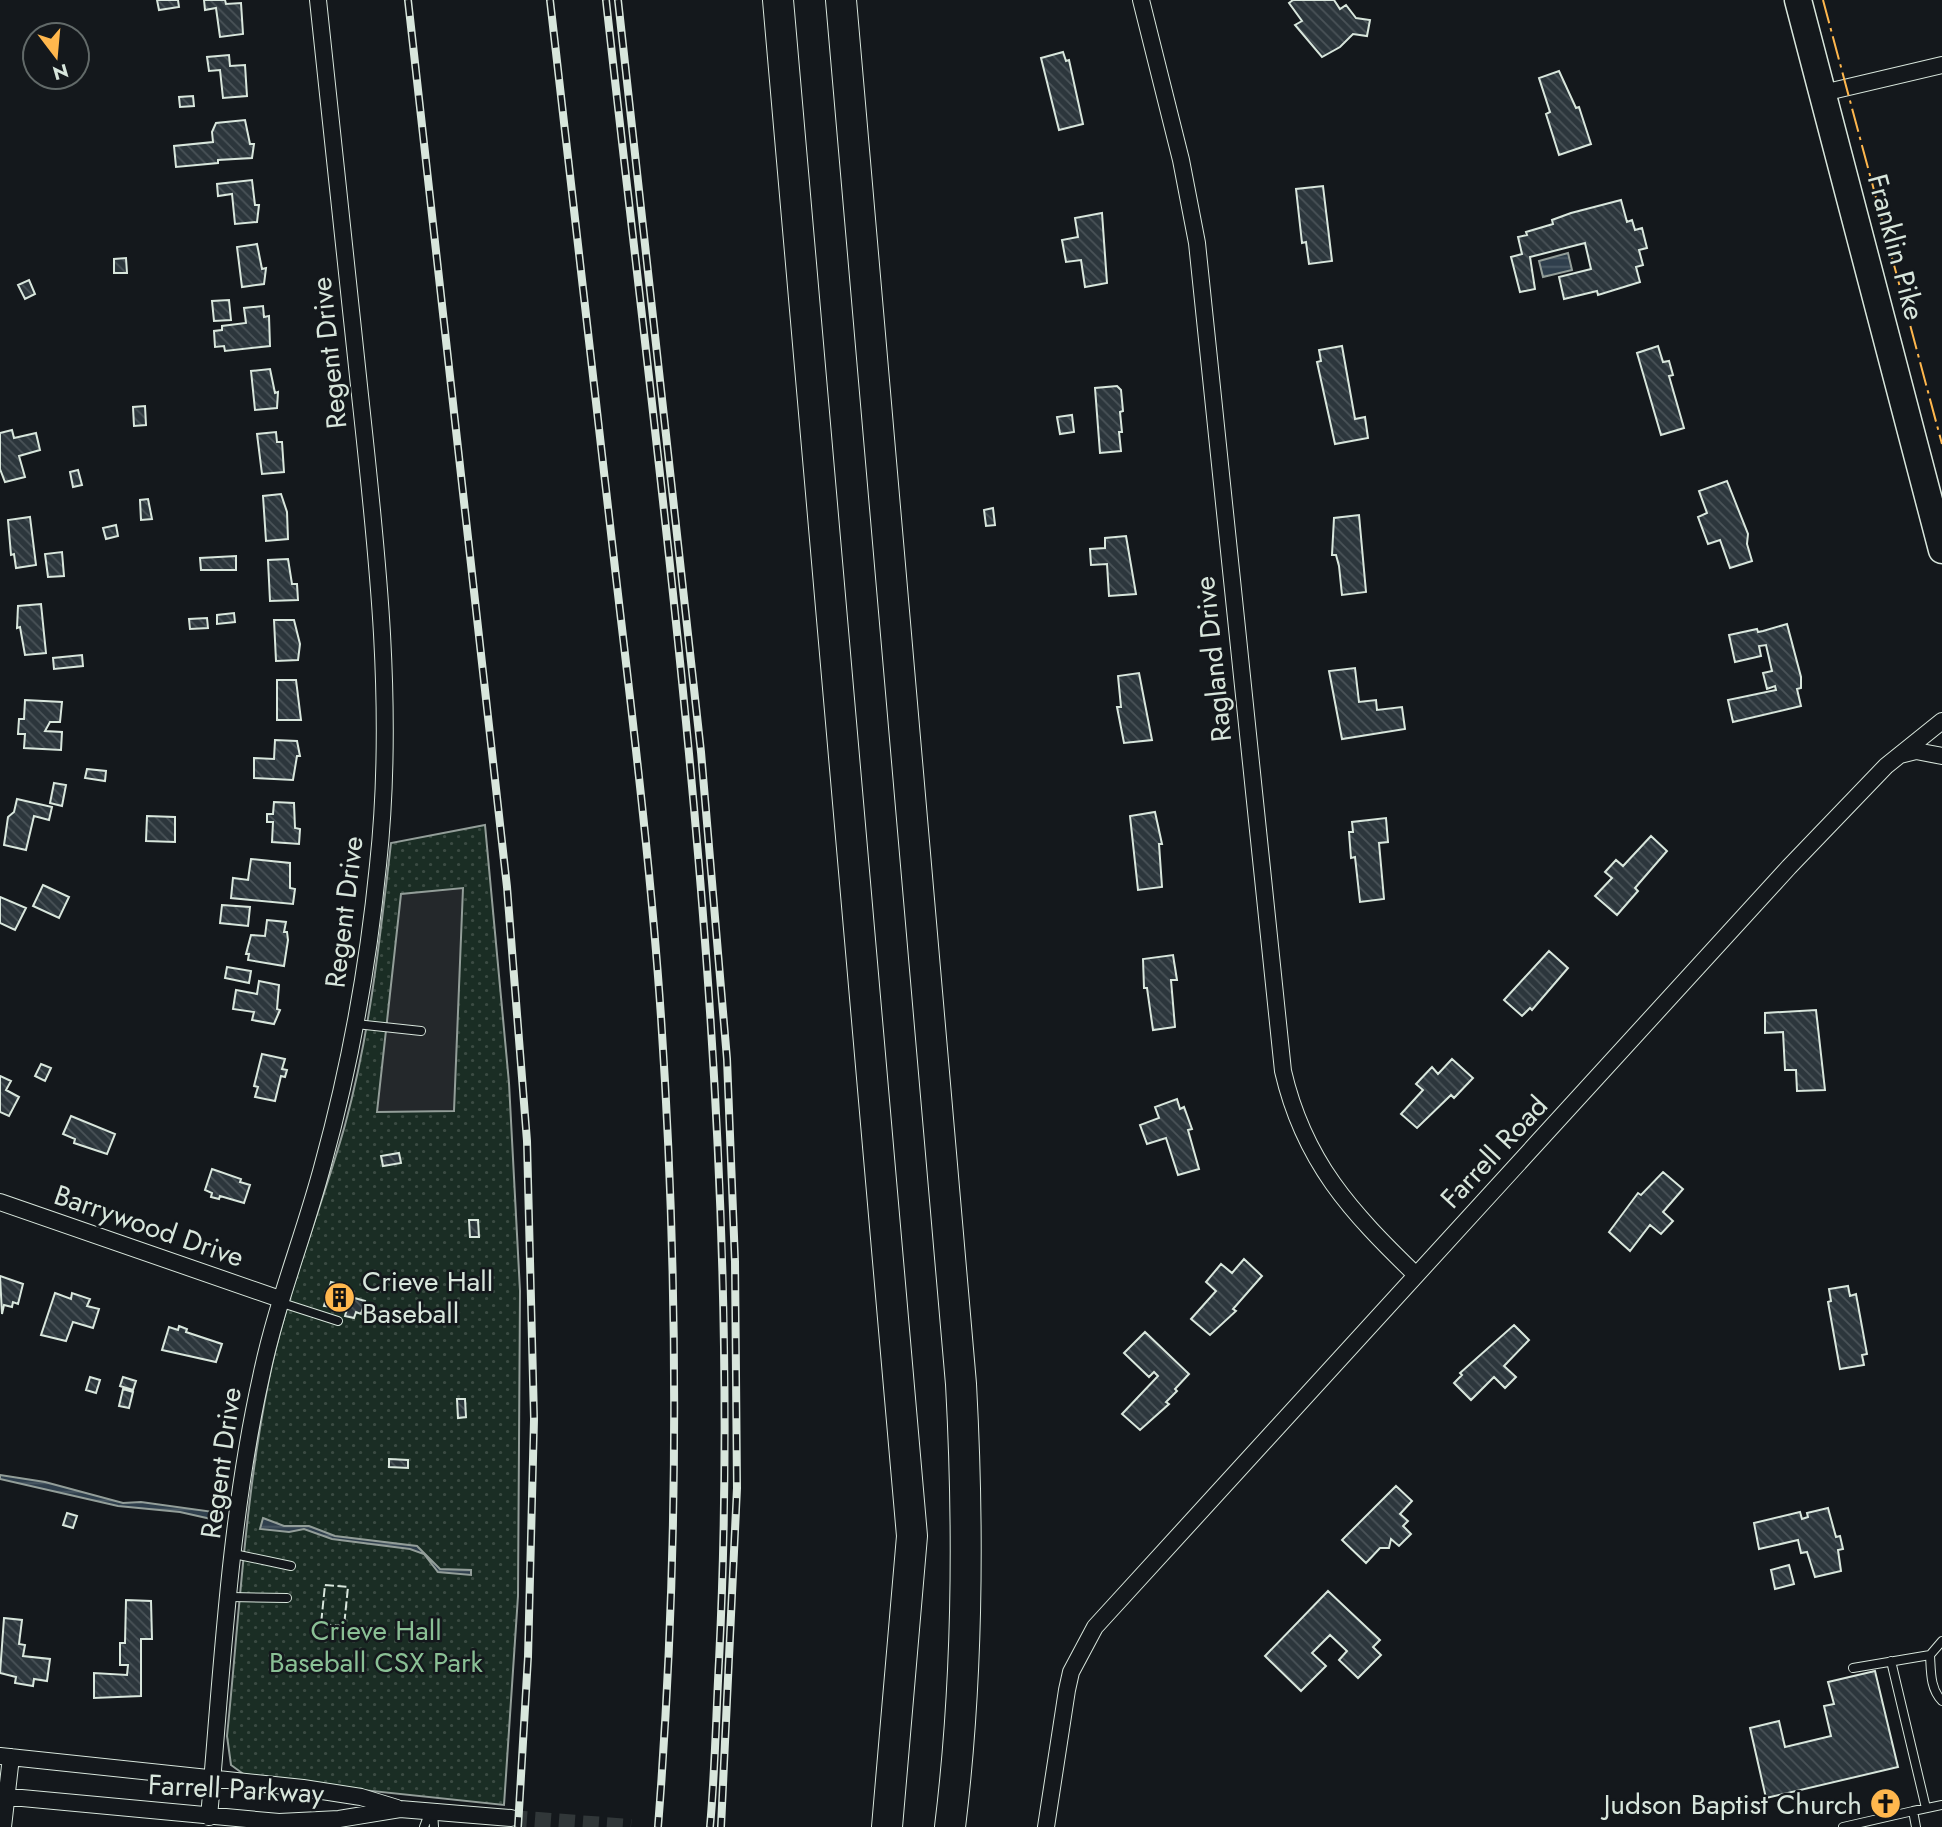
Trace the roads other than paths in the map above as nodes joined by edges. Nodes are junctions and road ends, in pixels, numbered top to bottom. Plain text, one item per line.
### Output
1 (318, 0) edge
2 (778, 0) edge
3 (841, 0) edge
4 (1141, 0) edge
5 (1798, 0) edge
6 (1942, 65) edge
7 (1823, 93) junction
8 (1942, 550) edge
9 (1942, 721) edge
10 (1898, 756) junction
11 (1942, 756) edge
12 (356, 1024) junction
13 (421, 1031) dead end
14 (0, 1202) edge
15 (1416, 1275) junction
16 (280, 1301) junction
17 (338, 1321) dead end
18 (234, 1554) junction
19 (290, 1566) dead end
20 (230, 1597) junction
21 (287, 1598) dead end
22 (1942, 1641) edge
23 (1930, 1655) junction
24 (1891, 1661) junction
25 (1853, 1668) dead end
26 (1942, 1702) edge
27 (6, 1756) edge
28 (213, 1777) junction
29 (4, 1796) edge
30 (1942, 1805) edge
31 (400, 1808) junction
32 (1926, 1808) junction
33 (1913, 1811) junction
34 (432, 1816) edge
35 (209, 1817) junction
36 (511, 1818) tunnel mouth
37 (3, 1827) edge
38 (424, 1827) edge
39 (887, 1827) edge
40 (950, 1827) edge
41 (1046, 1827) edge
42 (1843, 1827) edge
43 (1916, 1827) edge

1 - 12 street, Regent Drive
2 - 39 highway
3 - 40 highway
4 - 15 street, Ragland Drive
5 - 7 main road, Franklin Pike
6 - 7 street
7 - 8 main road, Franklin Pike
9 - 10 street, Farrell Road
10 - 11 street
10 - 15 street, Farrell Road
12 - 13 lane
12 - 16 street, Regent Drive
14 - 16 street, Barrywood Drive
15 - 41 street, Farrell Road
16 - 17 lane
16 - 18 street, Regent Drive
18 - 19 lane
18 - 20 street, Regent Drive
20 - 21 lane
20 - 28 street, Regent Drive
22 - 23 lane
23 - 24 lane
23 - 26 lane
24 - 25 lane
24 - 32 lane
27 - 28 street
27 - 29 street
28 - 31 street
28 - 35 street, Regent Drive
29 - 35 street, Farrell Parkway
29 - 37 street
30 - 32 lane
31 - 34 street, Farrell Parkway
31 - 35 street, Farrell Parkway
32 - 33 lane
33 - 42 lane
33 - 43 lane
34 - 36 street, Farrell Parkway
34 - 38 lane

